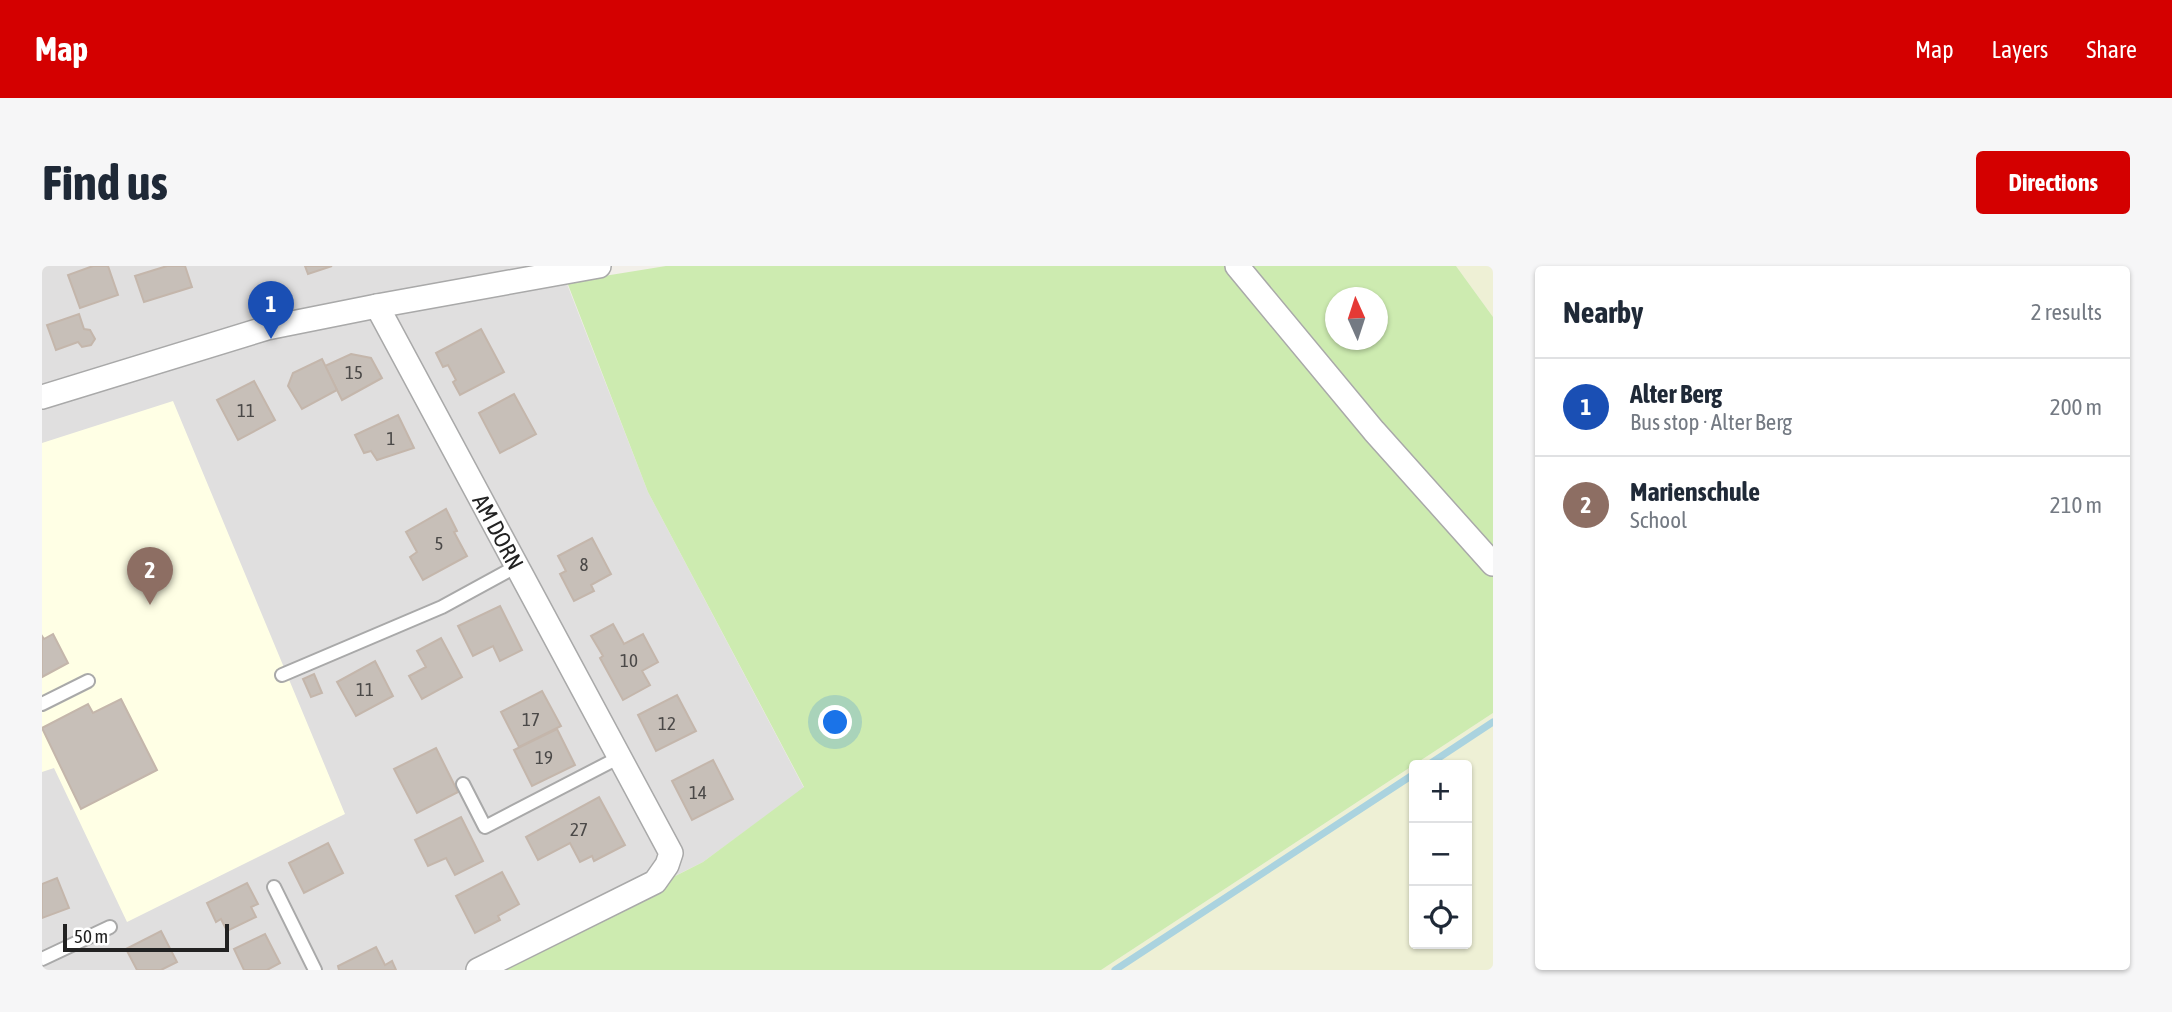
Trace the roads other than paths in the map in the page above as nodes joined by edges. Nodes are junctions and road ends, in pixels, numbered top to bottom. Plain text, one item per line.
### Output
1 (599, 266) edge
2 (1237, 266) edge
3 (550, 270) edge
4 (377, 306) junction
5 (42, 397) edge
6 (1493, 564) edge
7 (517, 566) junction
8 (282, 675) dead end
9 (88, 681) dead end
10 (42, 704) edge
11 (618, 758) junction
12 (463, 784) dead end
13 (274, 887) dead end
14 (110, 928) dead end
15 (42, 959) edge
16 (315, 970) edge
17 (478, 970) edge

1 - 3 street
2 - 6 street
3 - 4 street
4 - 5 street
4 - 7 street, AM DORN
7 - 8 lane
7 - 11 street, AM DORN
9 - 10 lane
11 - 12 lane
11 - 17 street, AM DORN
13 - 16 lane
14 - 15 lane

